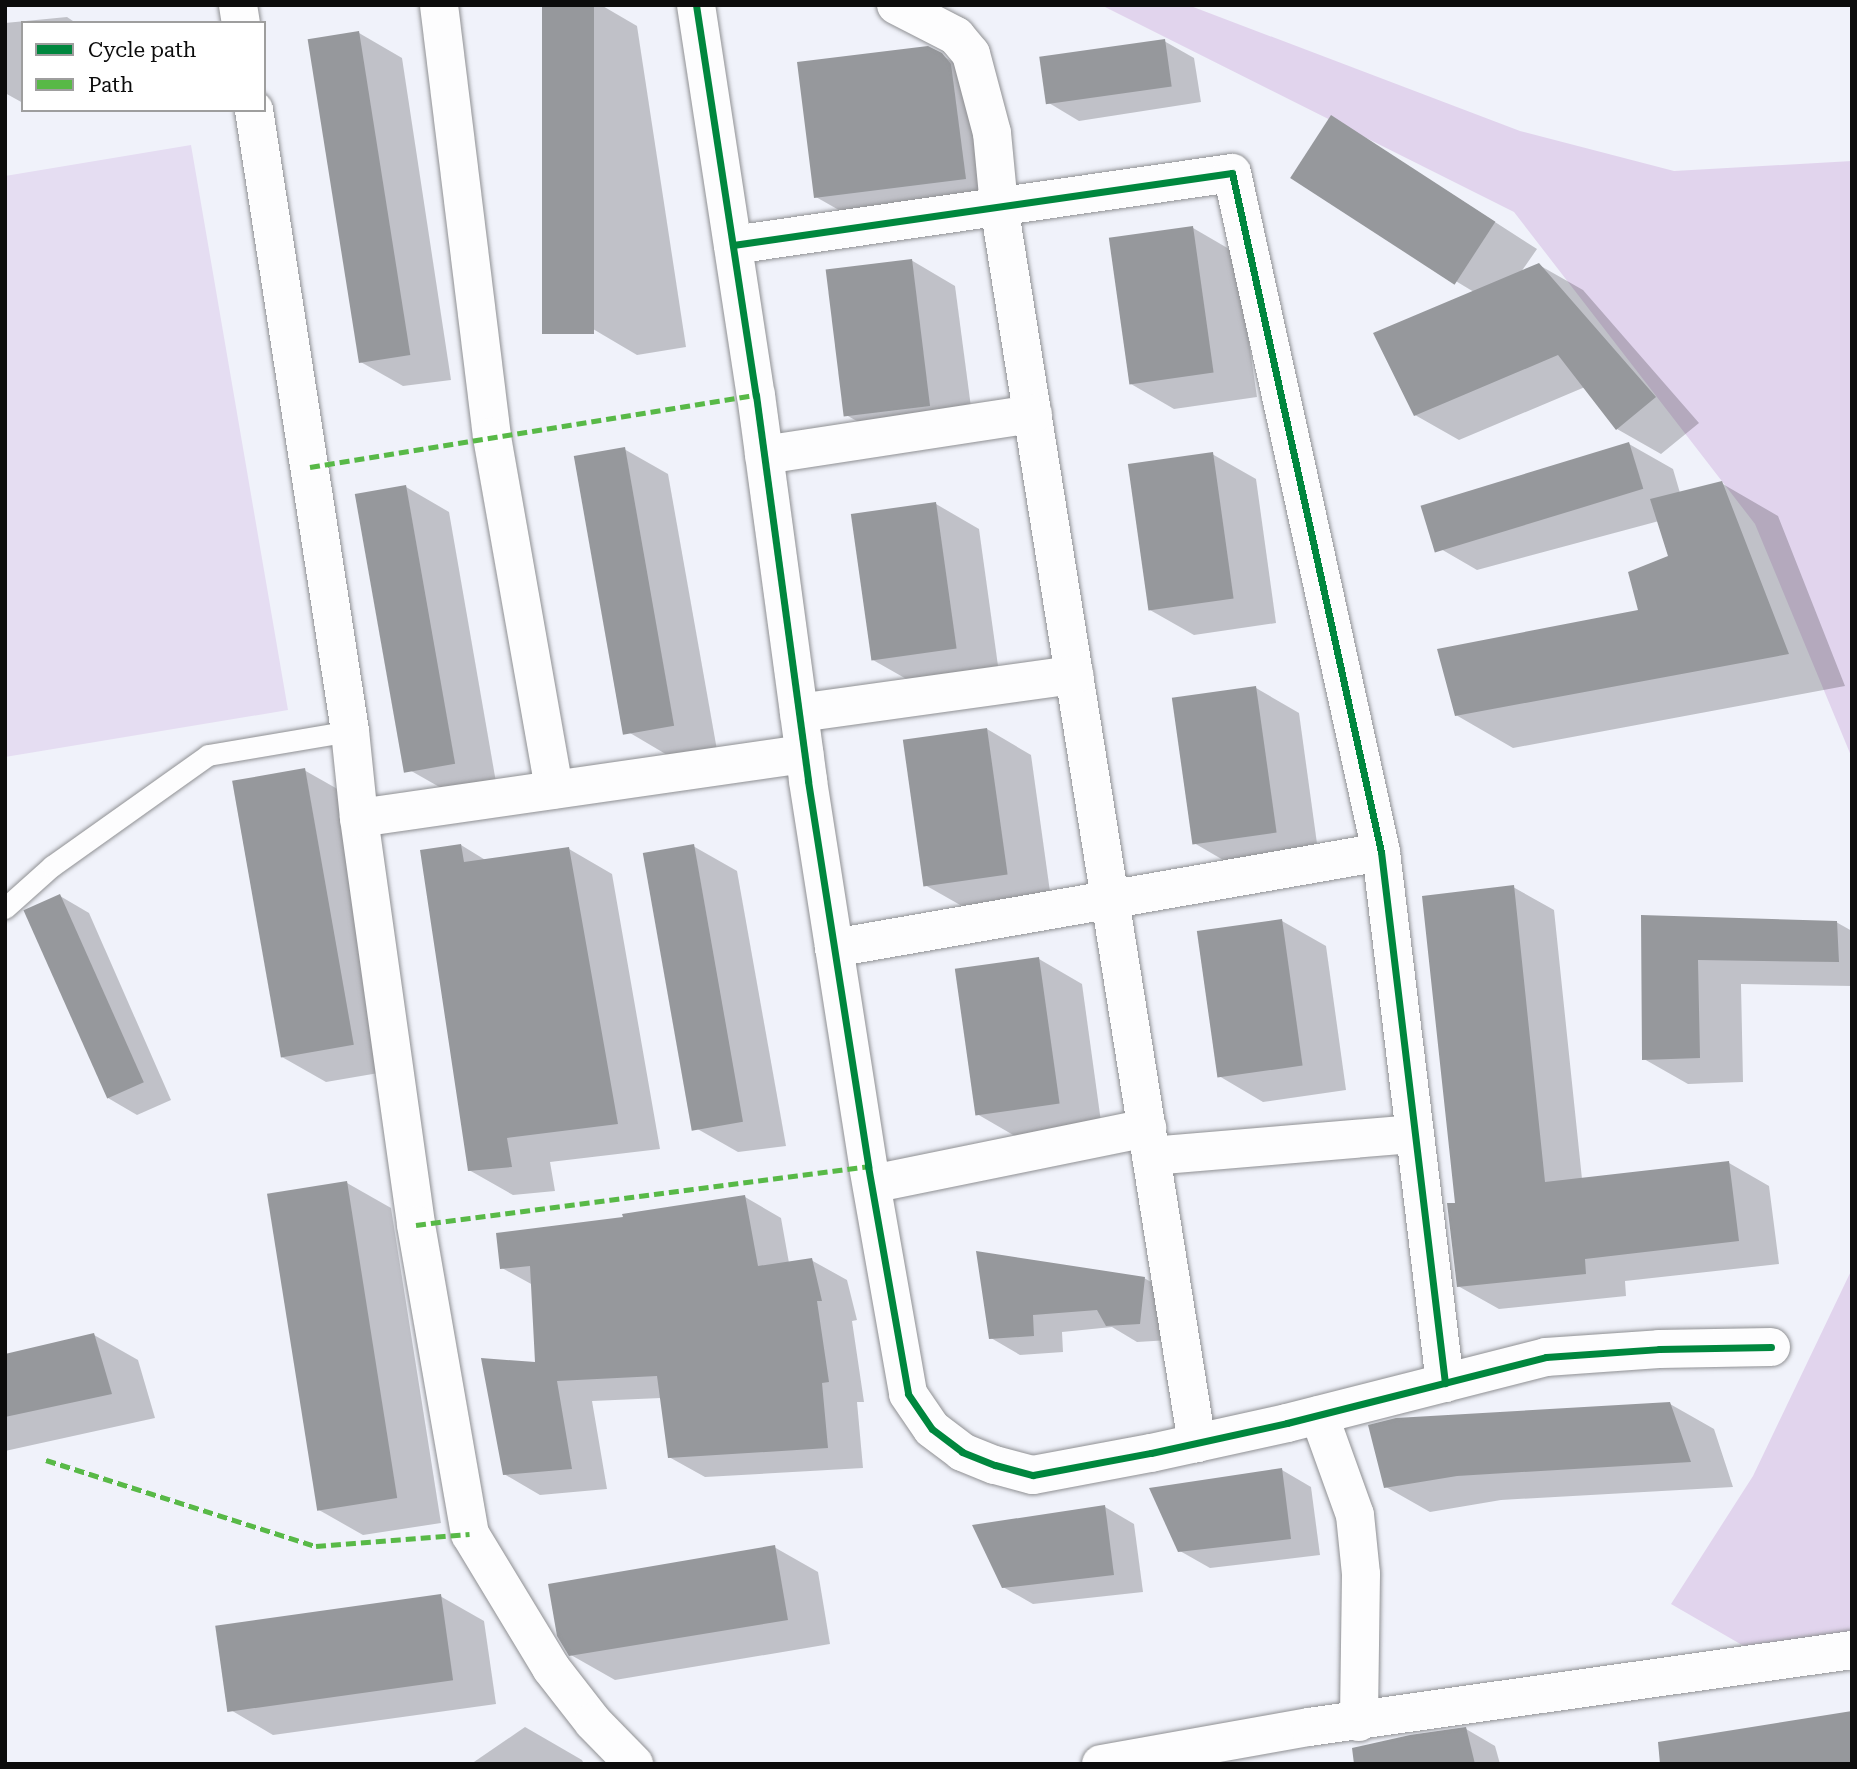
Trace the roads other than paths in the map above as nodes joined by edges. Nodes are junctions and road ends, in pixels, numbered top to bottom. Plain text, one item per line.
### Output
1 (439, 5) edge
2 (696, 5) edge
3 (895, 5) edge
4 (254, 112) edge
5 (999, 206) junction
6 (733, 245) junction
7 (1033, 414) junction
8 (764, 455) junction
9 (1074, 675) junction
10 (799, 713) junction
11 (350, 732) junction
12 (804, 754) junction
13 (554, 790) junction
14 (359, 818) junction
15 (1381, 852) junction
16 (1111, 900) junction
17 (5, 908) edge
18 (834, 948) junction
19 (1415, 1134) junction
20 (1149, 1142) junction
21 (872, 1184) junction
22 (1770, 1347) dead end
23 (1445, 1383) junction
24 (1319, 1415) junction
25 (1197, 1443) junction
26 (1852, 1650) edge
27 (1359, 1722) junction
28 (634, 1764) edge
29 (1101, 1764) edge

1 - 13 street
2 - 6 street
3 - 5 street
4 - 11 street
5 - 6 street
5 - 7 street
5 - 15 street
6 - 8 street
7 - 8 street
7 - 9 street
8 - 10 street
9 - 10 street
9 - 16 street
10 - 12 street
11 - 14 street
11 - 17 lane
12 - 13 street
12 - 18 street
13 - 14 street
14 - 28 street
15 - 16 street
15 - 19 street
16 - 18 street
16 - 20 street
18 - 21 street
19 - 20 street
19 - 23 street
20 - 21 street
20 - 25 street
21 - 25 street
22 - 23 street
23 - 24 street
24 - 25 street
24 - 27 street
26 - 27 street
27 - 29 street

